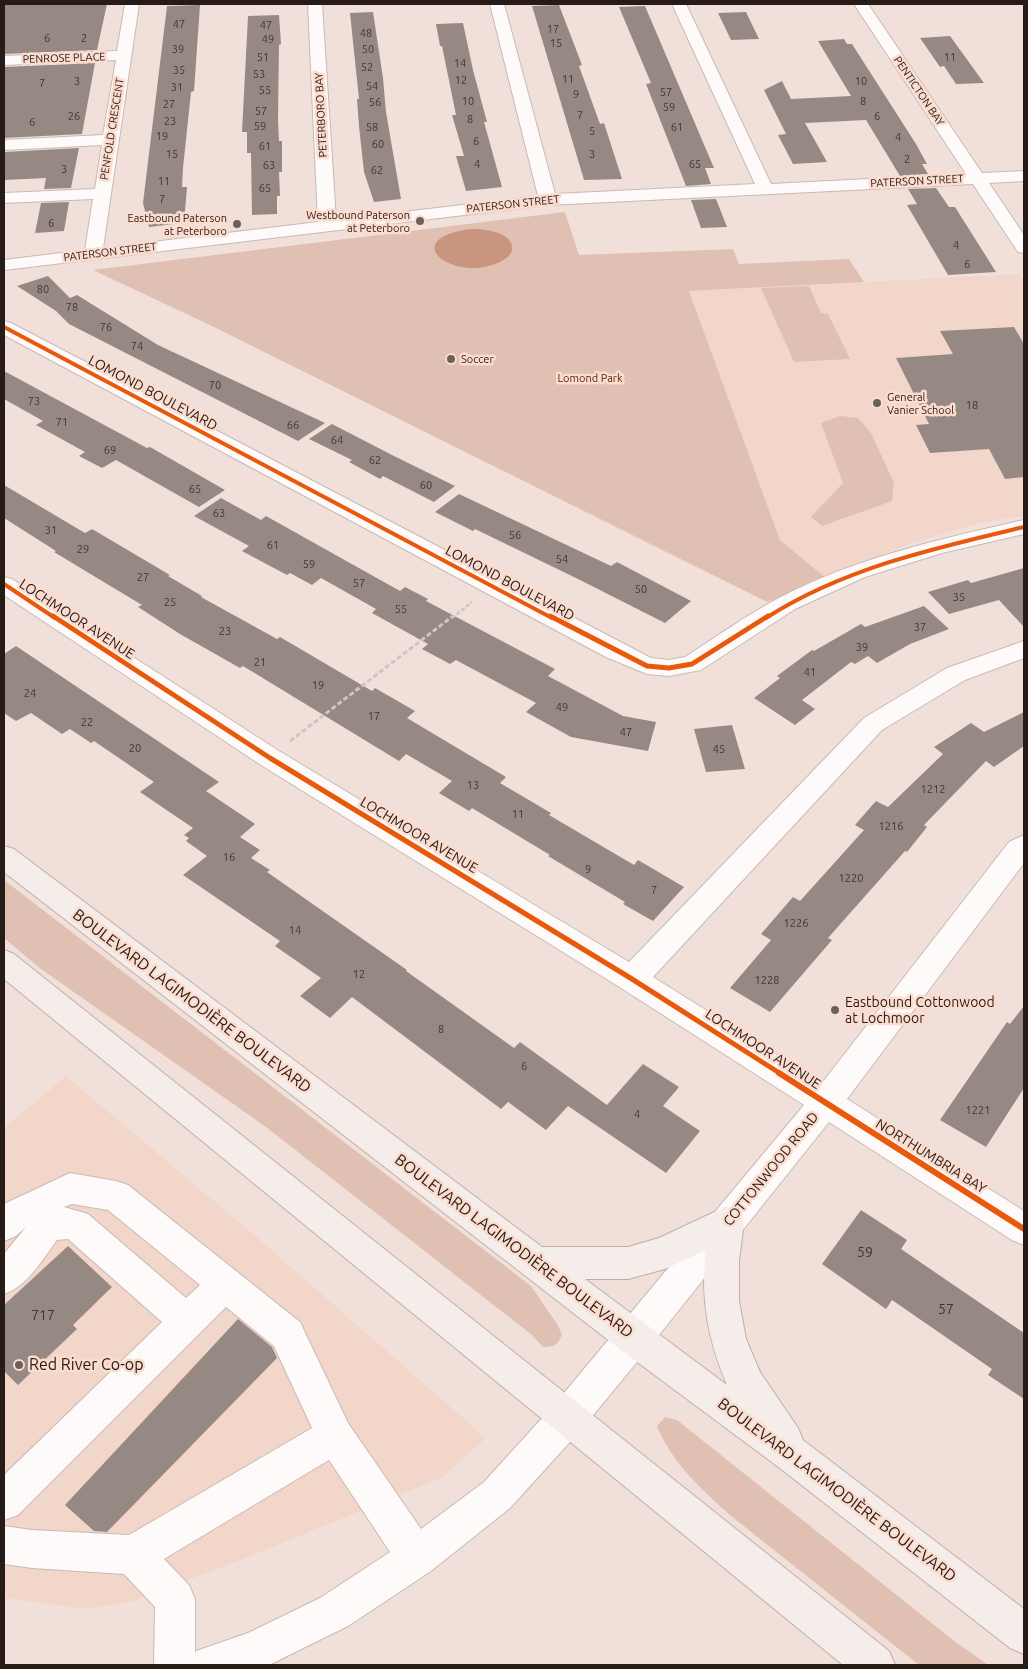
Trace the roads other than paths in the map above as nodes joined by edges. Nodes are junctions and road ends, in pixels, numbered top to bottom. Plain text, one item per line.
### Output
1 (132, 4) edge
2 (315, 4) edge
3 (498, 4) edge
4 (679, 4) edge
5 (861, 4) edge
6 (124, 55) junction
7 (4, 60) edge
8 (111, 140) junction
9 (4, 145) edge
10 (1024, 176) edge
11 (978, 178) junction
12 (765, 188) junction
13 (101, 194) junction
14 (4, 198) edge
15 (548, 200) junction
16 (327, 225) junction
17 (1024, 248) edge
18 (93, 254) junction
19 (4, 265) edge
20 (4, 327) edge
21 (1024, 528) edge
22 (4, 584) edge
23 (1024, 649) edge
24 (1024, 845) edge
25 (4, 857) edge
26 (4, 962) edge
27 (632, 978) junction
28 (825, 1102) junction
29 (727, 1222) junction
30 (4, 1225) edge
31 (1024, 1229) edge
32 (537, 1263) junction
33 (4, 1278) edge
34 (225, 1284) junction
35 (187, 1321) junction
36 (634, 1338) junction
37 (567, 1418) junction
38 (335, 1436) junction
39 (794, 1456) junction
40 (4, 1501) edge
41 (4, 1545) edge
42 (133, 1555) junction
43 (417, 1558) junction
44 (1024, 1634) edge
45 (174, 1665) edge
46 (210, 1665) edge
47 (875, 1665) edge

1 - 6 street, PENFOLD CRESCENT
2 - 16 street, PETERBORO BAY
3 - 15 street
4 - 12 street
5 - 11 street, PENTICTON BAY
6 - 7 street, PENROSE PLACE
6 - 8 street, PENFOLD CRESCENT
8 - 9 street
8 - 13 street, PENFOLD CRESCENT
10 - 11 street, PATERSON STREET
11 - 12 street, PATERSON STREET
11 - 17 street
12 - 15 street, PATERSON STREET
13 - 14 street
13 - 18 street, PENFOLD CRESCENT
15 - 16 street, PATERSON STREET
16 - 18 street, PATERSON STREET
18 - 19 street, PATERSON STREET
20 - 21 street, LOMOND BOULEVARD
22 - 27 street, LOCHMOOR AVENUE
23 - 27 street
24 - 28 street, COTTONWOOD ROAD
25 - 32 main road, BOULEVARD LAGIMODIÈRE BOULEVARD
26 - 37 main road
27 - 28 street, LOCHMOOR AVENUE
28 - 29 street, COTTONWOOD ROAD
28 - 31 street, NORTHUMBRIA BAY
29 - 32 main road
29 - 36 street, COTTONWOOD ROAD
29 - 39 main road
30 - 34 street
32 - 36 main road, BOULEVARD LAGIMODIÈRE BOULEVARD
33 - 35 street
34 - 35 street
34 - 38 street
35 - 40 street
36 - 37 street, COTTONWOOD ROAD
36 - 39 main road, BOULEVARD LAGIMODIÈRE BOULEVARD
37 - 43 street, COTTONWOOD ROAD
37 - 47 main road
38 - 42 street
38 - 43 street
39 - 44 main road, BOULEVARD LAGIMODIÈRE BOULEVARD
41 - 42 street
42 - 45 street
43 - 46 street, COTTONWOOD ROAD

